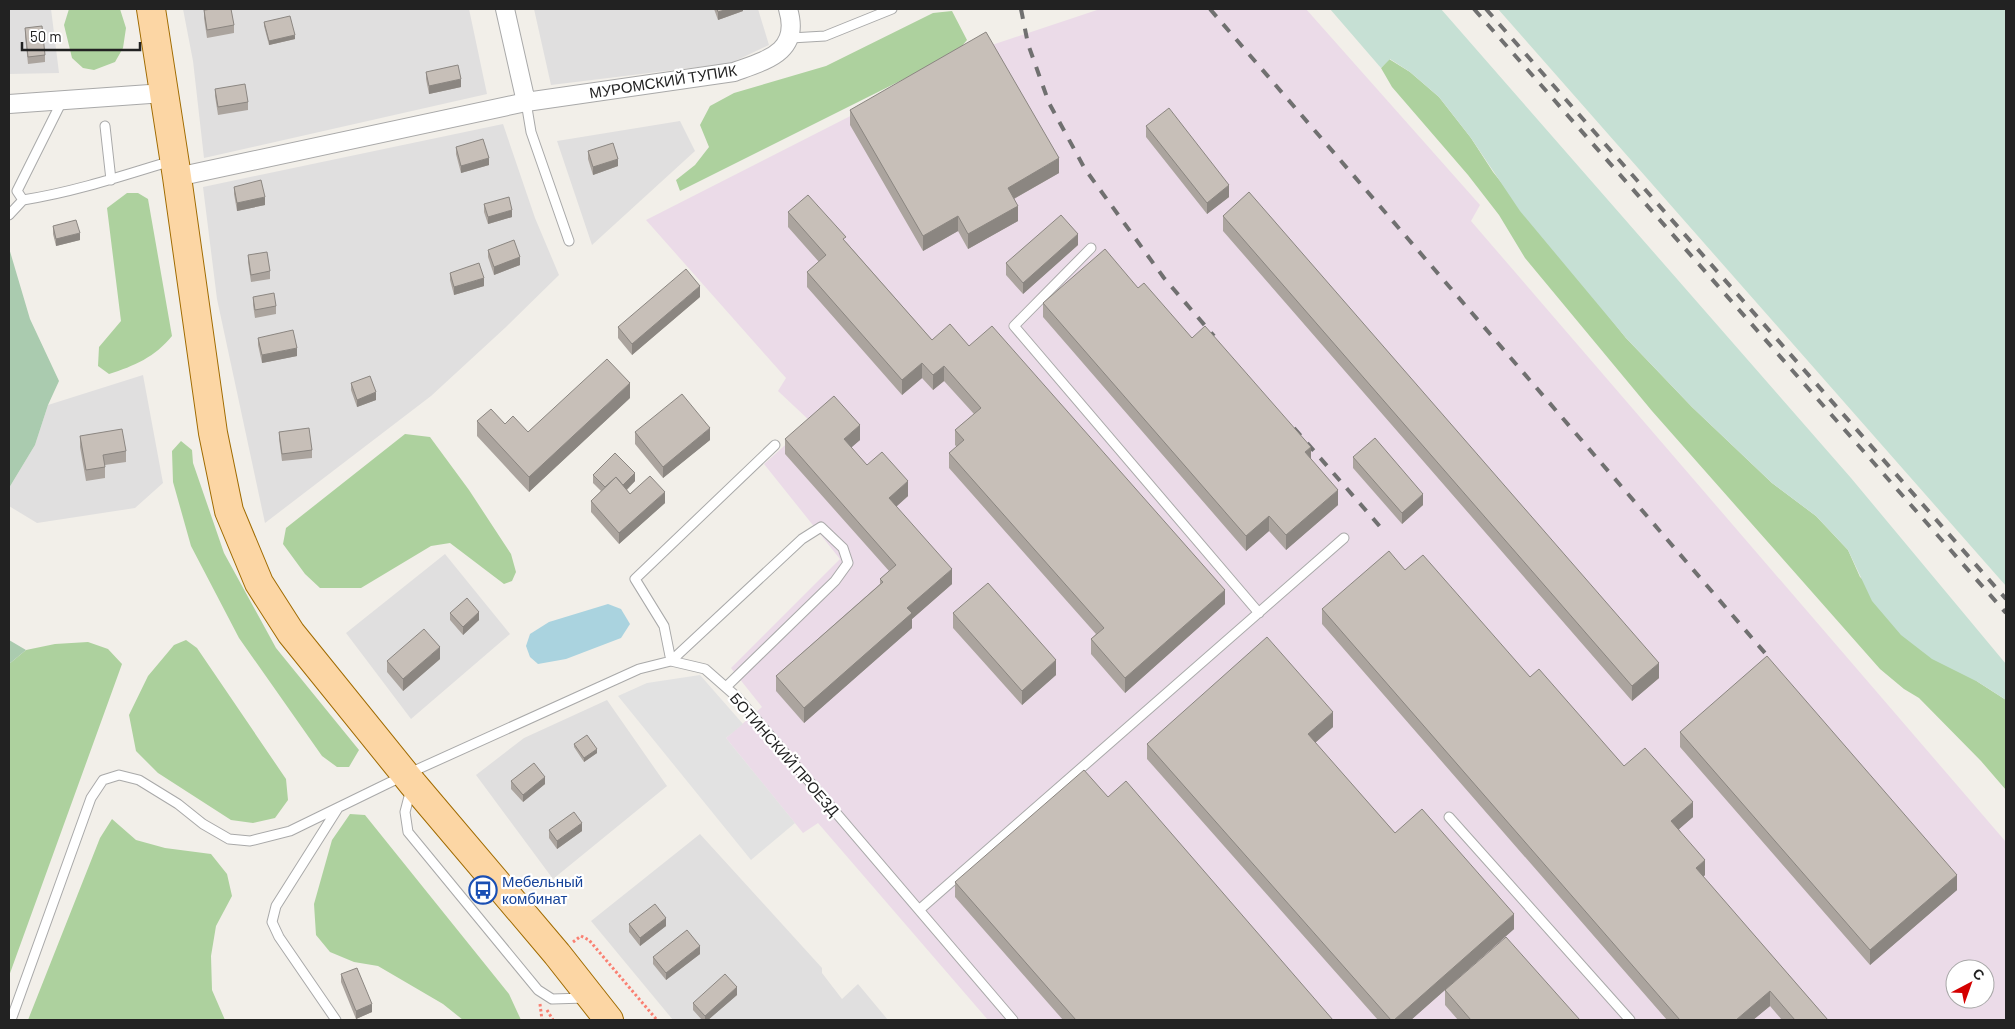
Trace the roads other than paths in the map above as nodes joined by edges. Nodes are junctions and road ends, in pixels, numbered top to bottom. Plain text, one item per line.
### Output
1 (151, 9) edge
2 (505, 9) edge
3 (788, 9) edge
4 (892, 9) edge
5 (791, 38) junction
6 (164, 94) junction
7 (63, 99) junction
8 (526, 102) junction
9 (9, 104) edge
10 (105, 126) dead end
11 (176, 168) junction
12 (111, 180) junction
13 (24, 200) junction
14 (9, 215) edge
15 (569, 241) dead end
16 (1091, 248) dead end
17 (775, 445) dead end
18 (1344, 538) dead end
19 (1258, 613) junction
20 (672, 661) junction
21 (726, 687) junction
22 (409, 780) junction
23 (338, 808) junction
24 (1449, 818) dead end
25 (919, 910) junction
26 (590, 998) junction
27 (11, 1020) edge
28 (336, 1020) edge
29 (609, 1020) edge
30 (1013, 1020) edge
31 (1630, 1020) edge

1 - 6 main road
2 - 8 street
3 - 5 street
4 - 5 lane
5 - 8 street, МУРОМСКИЙ ТУПИК
6 - 7 street
6 - 11 main road
7 - 9 street
7 - 13 lane
8 - 11 street, МУРОМСКИЙ ТУПИК
8 - 15 lane
10 - 12 lane
11 - 12 lane
11 - 22 main road
12 - 13 lane
13 - 14 lane
16 - 19 lane
17 - 20 lane
18 - 19 lane
19 - 25 lane
20 - 21 lane, БОТИНСКИЙ ПРОЕЗД
20 - 21 lane
20 - 22 lane, БОТИНСКИЙ ПРОЕЗД
21 - 25 lane, БОТИНСКИЙ ПРОЕЗД
22 - 23 lane, БОТИНСКИЙ ПРОЕЗД
22 - 26 main road
22 - 26 lane
23 - 27 lane, БОТИНСКИЙ ПРОЕЗД
23 - 28 lane
24 - 31 lane
25 - 30 lane, БОТИНСКИЙ ПРОЕЗД
26 - 29 main road

